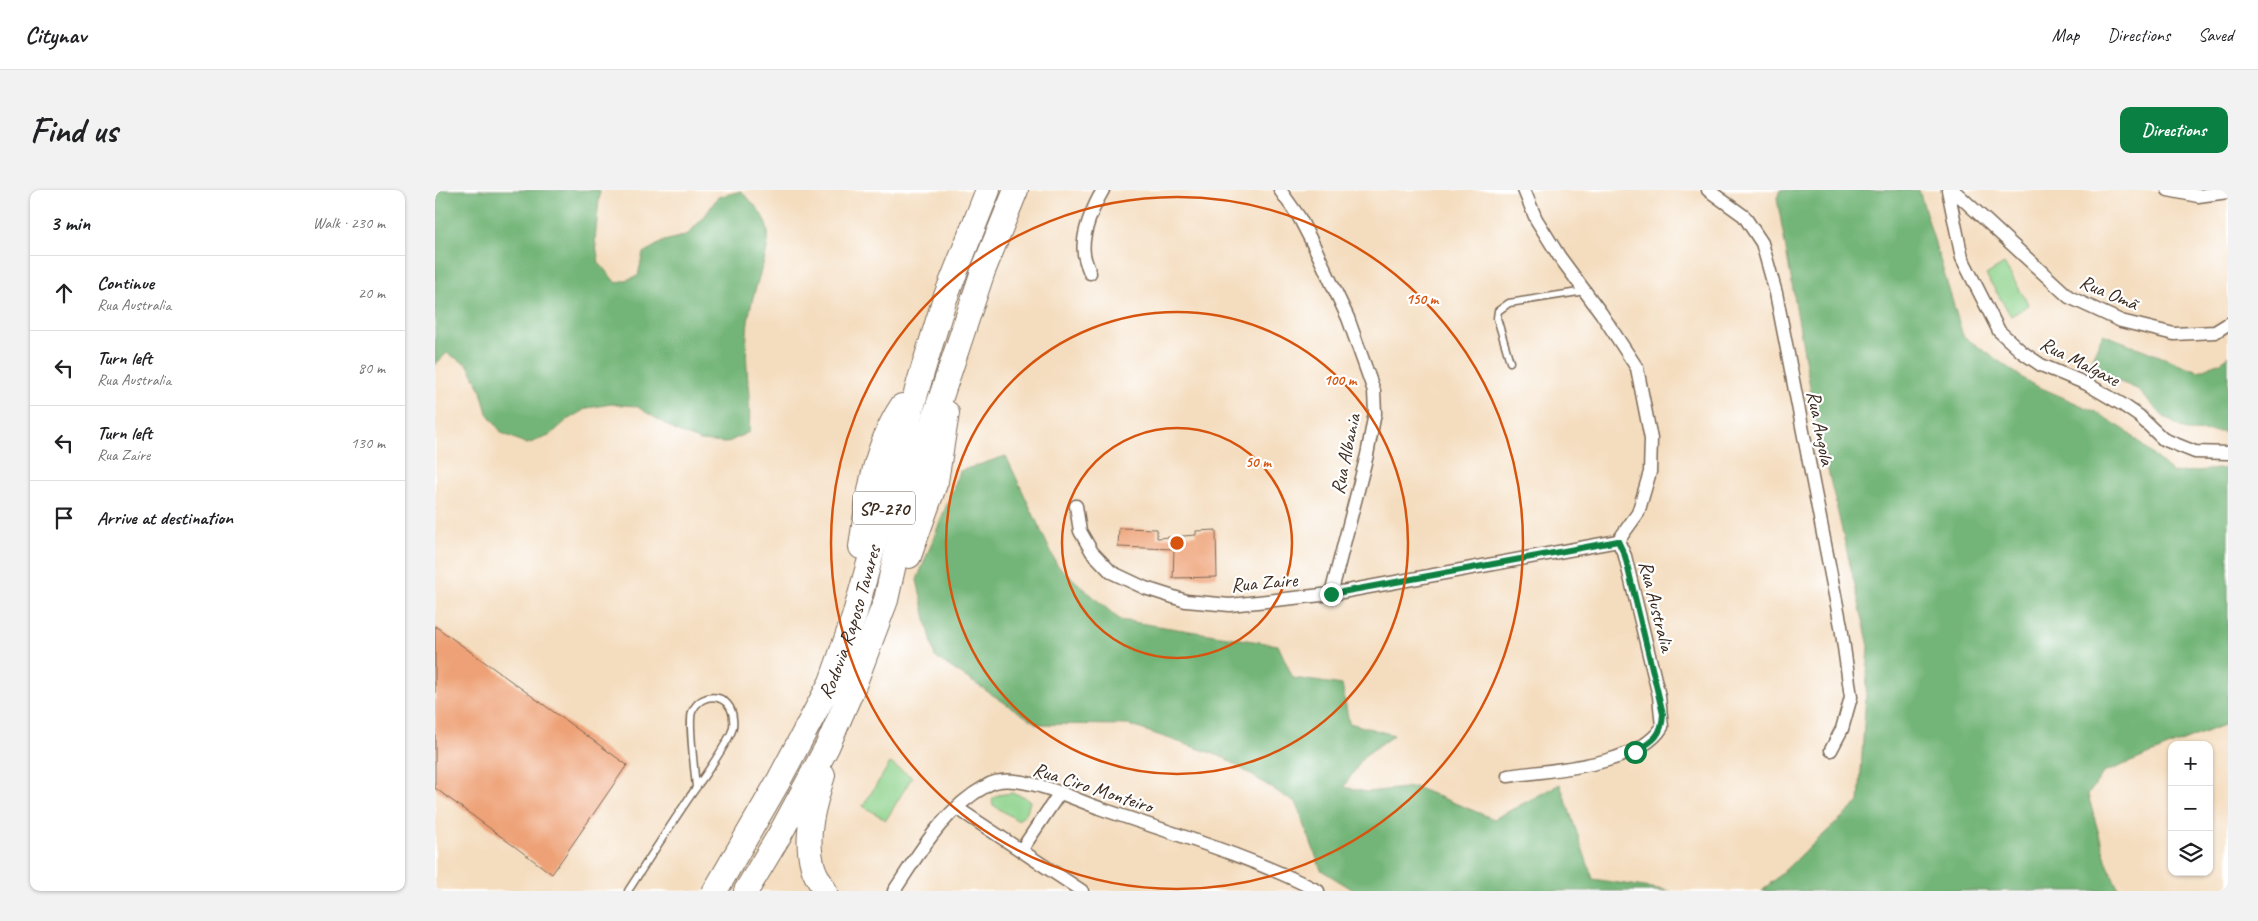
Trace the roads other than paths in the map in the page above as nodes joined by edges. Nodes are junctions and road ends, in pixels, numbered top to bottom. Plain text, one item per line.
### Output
1 (988, 190) edge
2 (1015, 190) edge
3 (1103, 190) edge
4 (1281, 190) edge
5 (1524, 190) edge
6 (1707, 190) edge
7 (1948, 190) edge
8 (1953, 190) edge
9 (2168, 190) edge
10 (2228, 192) edge
11 (1090, 273) dead end
12 (1585, 291) junction
13 (2228, 324) edge
14 (1510, 362) dead end
15 (2228, 453) edge
16 (1076, 506) dead end
17 (1618, 541) junction
18 (1331, 594) junction
19 (854, 685) junction
20 (1831, 750) dead end
21 (1508, 776) dead end
22 (696, 788) junction
23 (1059, 794) junction
24 (957, 808) junction
25 (1022, 850) junction
26 (628, 891) edge
27 (715, 891) edge
28 (746, 891) edge
29 (825, 891) edge
30 (895, 891) edge
31 (1082, 891) edge
32 (1318, 891) edge

1 - 27 highway, Rodovia Raposo Tavares / SP-270
2 - 19 highway, Rodovia Raposo Tavares / SP-270
3 - 11 street
4 - 18 street, Rua Albania
5 - 12 street, Rua Australia
6 - 20 street, Rua Angola
7 - 15 street, Rua Malgaxe
8 - 13 street, Rua Omã
9 - 10 street
12 - 14 lane
12 - 17 street, Rua Australia
16 - 18 street, Rua Zaire
17 - 18 street, Rua Zaire
17 - 21 street, Rua Australia
19 - 28 highway, Rodovia Raposo Tavares / SP-270
19 - 29 highway
22 - 22 lane
22 - 26 lane
23 - 24 street, Rua Ciro Monteiro
23 - 25 street
23 - 32 street, Rua Ciro Monteiro
24 - 25 street
24 - 30 street, Rua Ciro Monteiro
25 - 31 street

